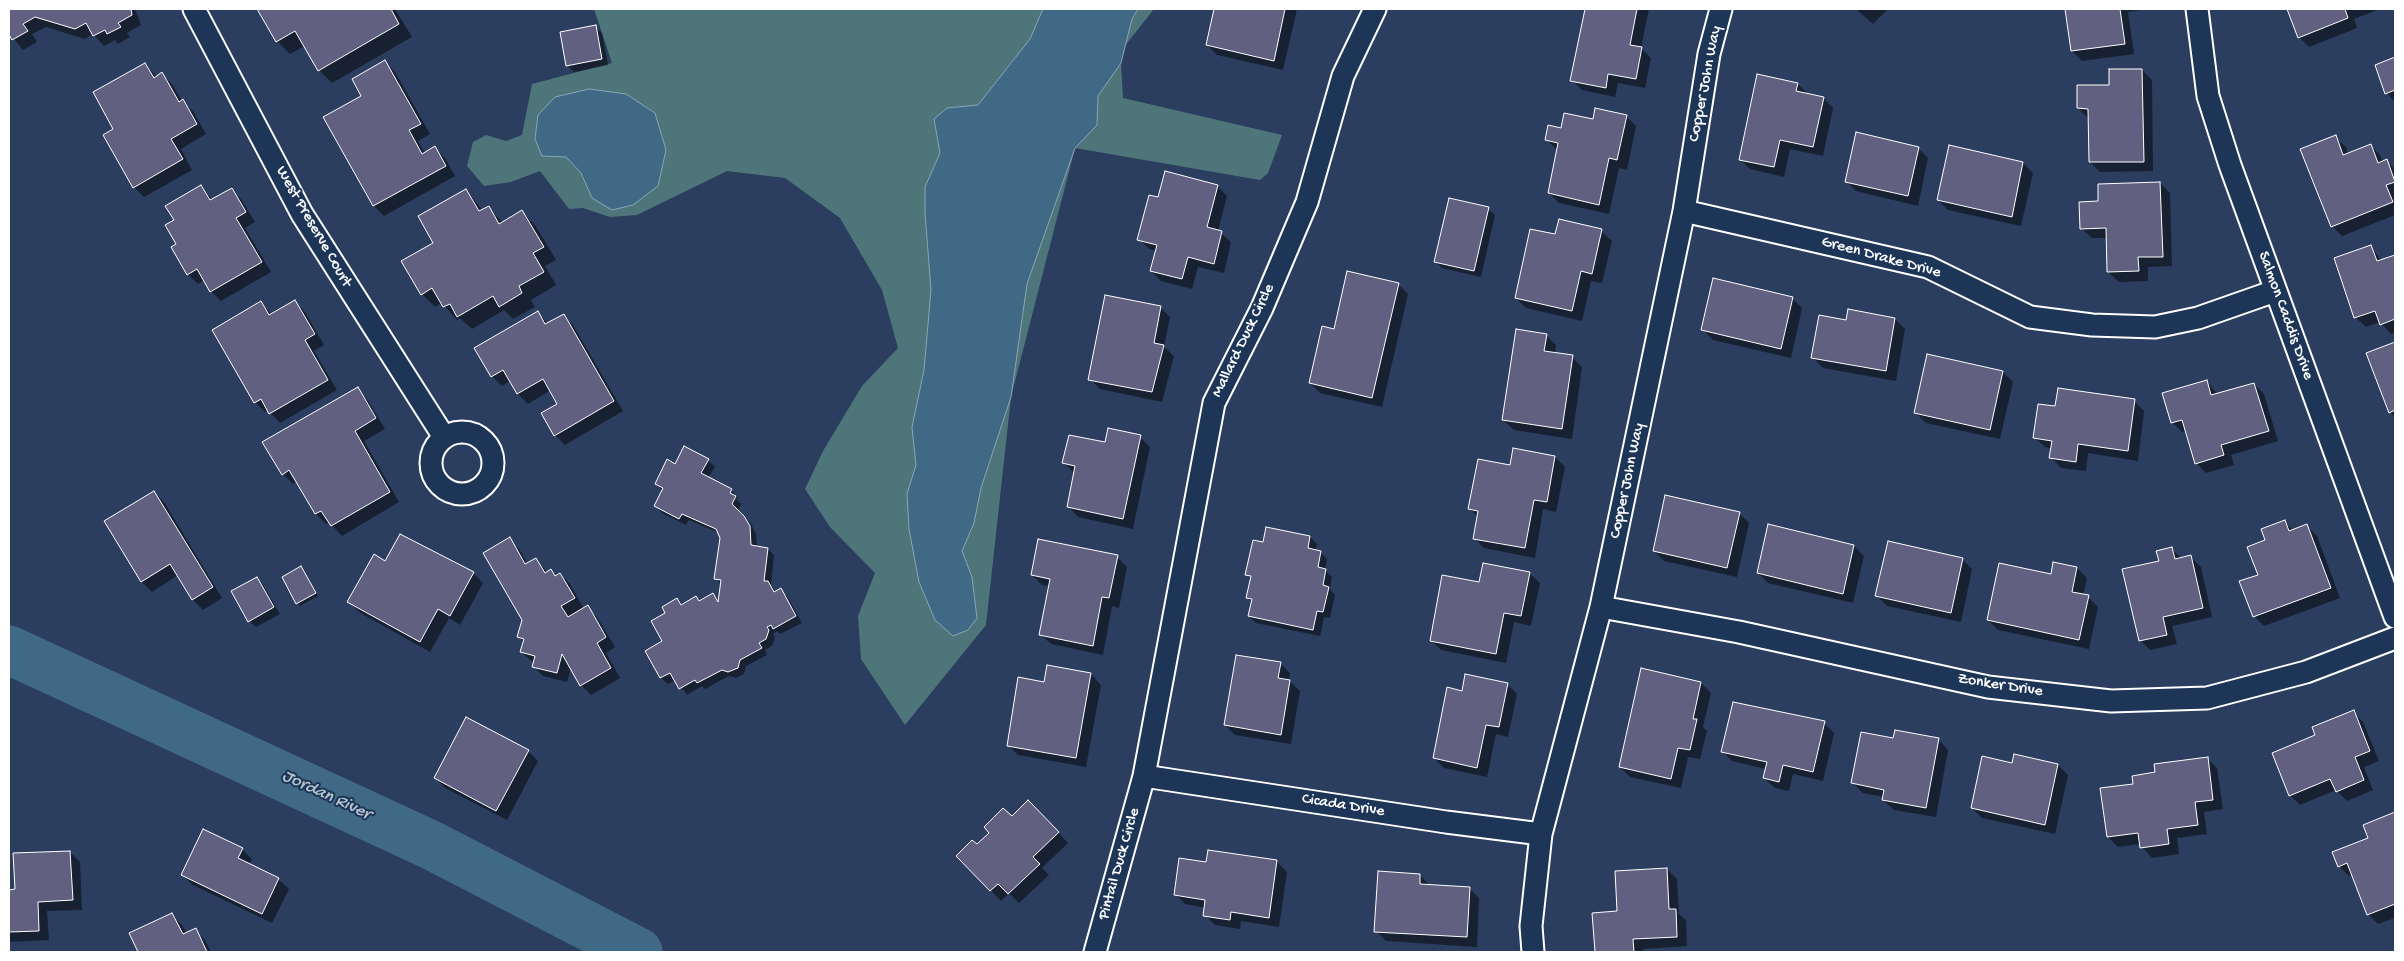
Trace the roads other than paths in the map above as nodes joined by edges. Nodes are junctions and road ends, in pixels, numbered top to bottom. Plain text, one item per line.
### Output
1 (194, 9) edge
2 (1375, 9) edge
3 (1721, 9) edge
4 (2197, 9) edge
5 (1684, 211) junction
6 (2275, 290) junction
7 (444, 437) dead end
8 (1601, 607) junction
9 (2395, 617) edge
10 (2395, 638) edge
11 (1144, 776) junction
12 (1541, 834) junction
13 (1095, 952) edge
14 (1533, 952) edge

1 - 7 street, West Preserve Court
2 - 11 street, Mallard Duck Circle
3 - 5 street, Copper John Way
4 - 6 street, Salmon Caddis Drive
5 - 6 street, Green Drake Drive
5 - 8 street, Copper John Way
6 - 9 street, Salmon Caddis Drive
8 - 10 street, Zonker Drive
8 - 12 street, Copper John Way
11 - 12 street, Cicada Drive
11 - 13 street, Pintail Duck Circle
12 - 14 street, Copper John Way

